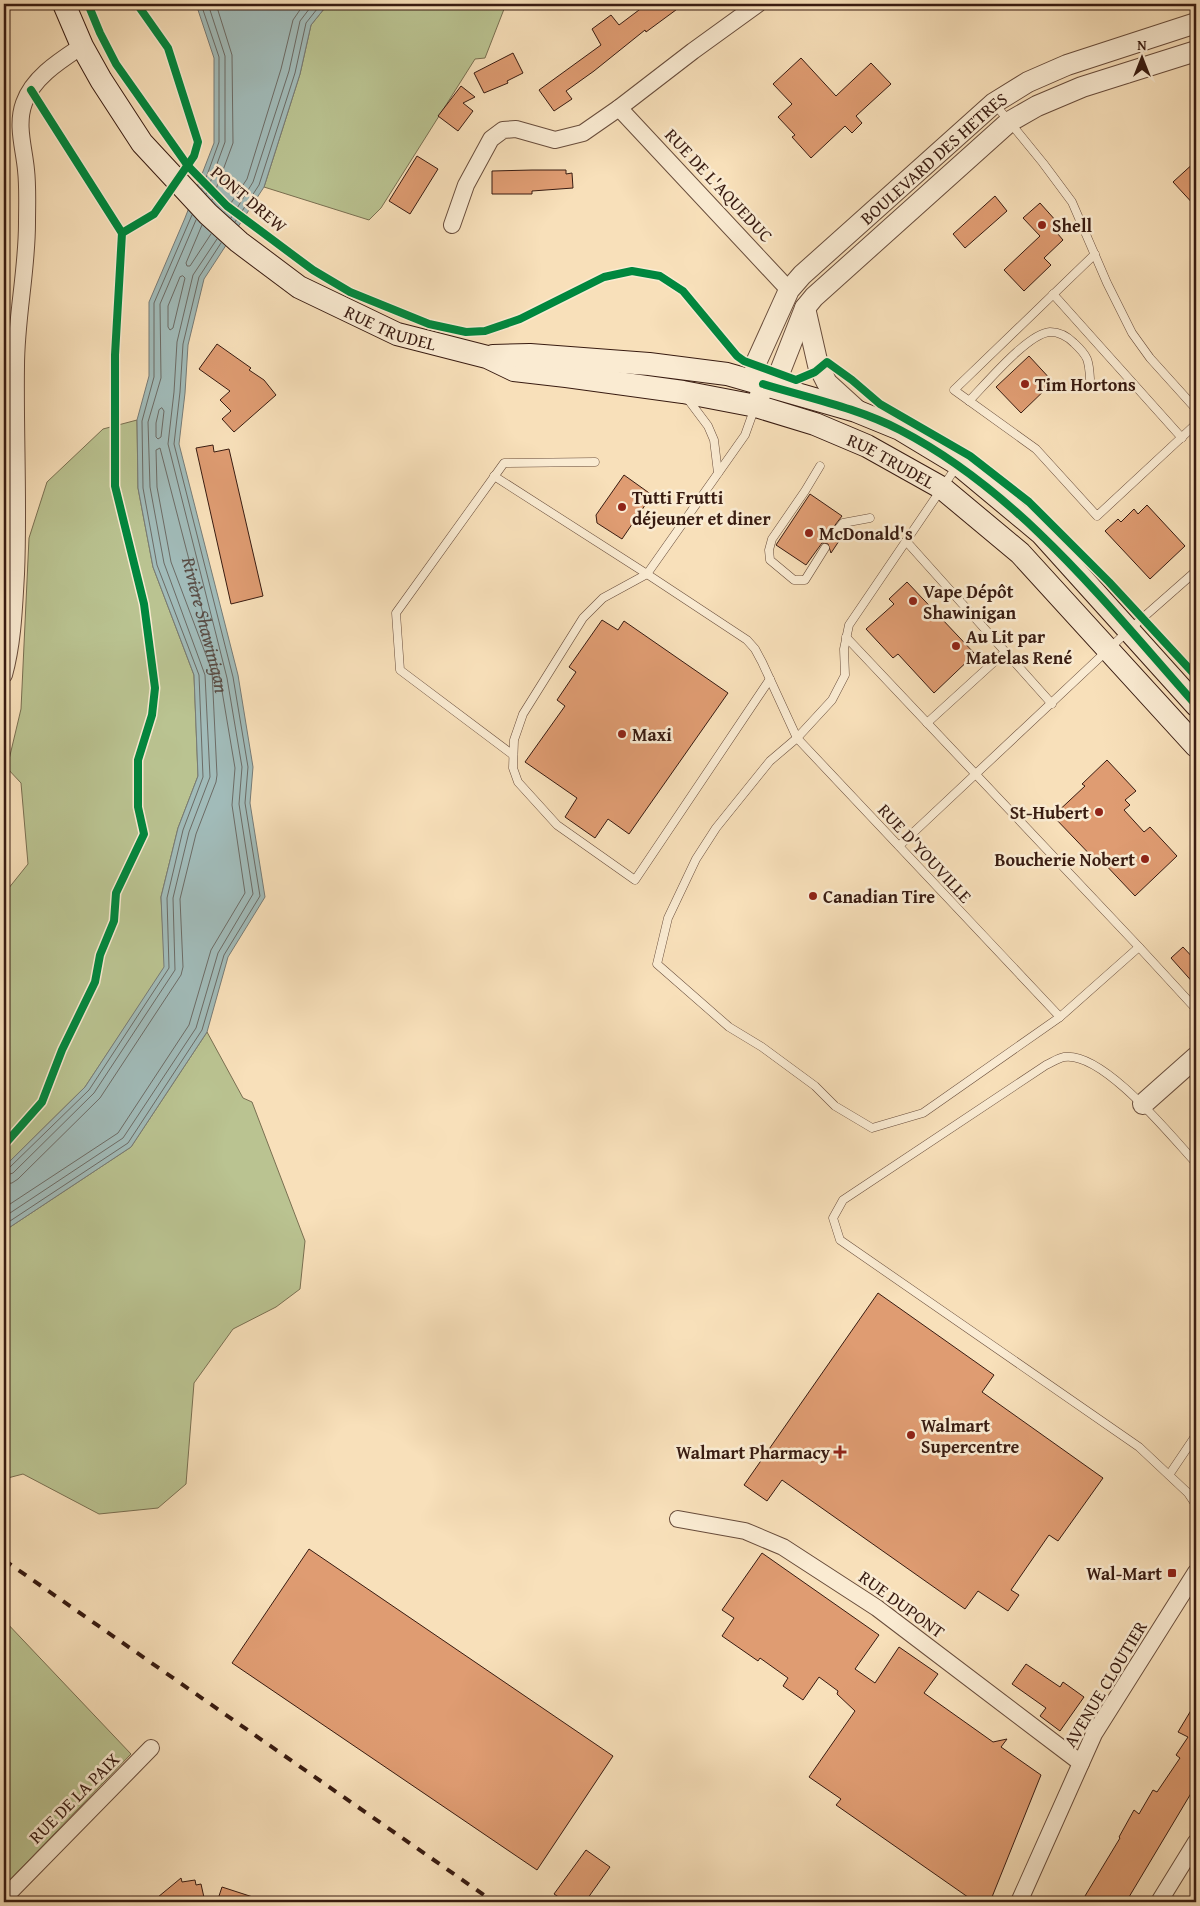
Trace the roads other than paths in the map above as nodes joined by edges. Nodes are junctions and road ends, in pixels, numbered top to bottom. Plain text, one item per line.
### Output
1 (64, 4) edge
2 (758, 4) edge
3 (1196, 23) edge
4 (82, 46) junction
5 (1196, 51) edge
6 (994, 103) junction
7 (619, 108) junction
8 (1009, 122) junction
9 (452, 225) dead end
10 (1094, 254) junction
11 (299, 287) joint
12 (789, 290) junction
13 (1054, 294) junction
14 (805, 308) junction
15 (487, 357) junction
16 (1090, 379) dead end
17 (764, 384) junction
18 (683, 392) junction
19 (969, 401) junction
20 (756, 406) junction
21 (1196, 409) edge
22 (860, 412) junction
23 (1196, 424) edge
24 (1182, 438) junction
25 (595, 462) dead end
26 (958, 464) junction
27 (820, 466) dead end
28 (718, 473) junction
29 (494, 476) junction
30 (942, 488) junction
31 (870, 518) dead end
32 (835, 533) dead end
33 (906, 541) junction
34 (825, 548) dead end
35 (1196, 571) edge
36 (647, 574) junction
37 (1129, 630) junction
38 (846, 637) junction
39 (1109, 650) junction
40 (1005, 652) junction
41 (4, 675) edge
42 (770, 678) junction
43 (1052, 704) junction
44 (1196, 705) edge
45 (927, 723) junction
46 (797, 738) junction
47 (1196, 746) edge
48 (513, 755) junction
49 (976, 774) junction
50 (899, 846) junction
51 (1139, 947) junction
52 (1196, 1009) edge
53 (1060, 1016) junction
54 (1196, 1058) edge
55 (1143, 1104) junction
56 (1196, 1163) edge
57 (1196, 1435) edge
58 (1169, 1475) junction
59 (1196, 1504) edge
60 (678, 1519) dead end
61 (1196, 1572) edge
62 (151, 1748) dead end
63 (1082, 1763) junction
64 (1196, 1842) edge
65 (4, 1898) edge
66 (1019, 1902) edge
67 (1159, 1902) edge

1 - 4 main road
2 - 7 street
3 - 6 street, BOULEVARD DES HETRES
4 - 11 main road, PONT DREW
4 - 41 street
5 - 8 street, BOULEVARD DES HETRES
6 - 8 lane
6 - 12 street, BOULEVARD DES HETRES
7 - 9 street
7 - 12 street, RUE DE L'AQUEDUC
8 - 10 lane
8 - 14 street, BOULEVARD DES HETRES
10 - 13 lane
10 - 21 lane
11 - 15 main road, RUE TRUDEL
12 - 17 street, BOULEVARD DES HETRES
13 - 19 lane
13 - 24 lane
14 - 17 street, BOULEVARD DES HETRES
14 - 22 street
15 - 17 main road, RUE TRUDEL
15 - 18 main road, RUE TRUDEL
16 - 19 lane
17 - 20 street, BOULEVARD DES HETRES
17 - 22 main road, RUE TRUDEL
18 - 20 main road, RUE TRUDEL
18 - 28 lane
19 - 24 lane
20 - 28 lane, BOULEVARD DES HETRES
20 - 30 main road, RUE TRUDEL
22 - 26 main road, RUE TRUDEL
23 - 24 lane
25 - 29 lane
26 - 30 lane
26 - 37 main road, RUE TRUDEL
27 - 34 lane
28 - 36 lane, BOULEVARD DES HETRES
29 - 36 lane, RUE D'YOUVILLE
29 - 48 lane
30 - 33 lane
30 - 39 main road, RUE TRUDEL
31 - 32 lane
33 - 38 lane
33 - 40 lane
35 - 37 lane
36 - 42 lane, RUE D'YOUVILLE
36 - 48 lane
37 - 39 lane
37 - 44 main road, RUE TRUDEL
38 - 45 lane
38 - 46 lane
39 - 43 lane
39 - 47 main road, RUE TRUDEL
40 - 43 lane
40 - 45 lane
42 - 46 lane, RUE D'YOUVILLE
42 - 48 lane
43 - 49 lane
45 - 49 lane
46 - 50 lane, RUE D'YOUVILLE
46 - 53 lane
49 - 50 lane
49 - 51 lane
50 - 53 lane, RUE D'YOUVILLE
51 - 52 lane
51 - 53 lane
54 - 55 street
55 - 56 lane
55 - 58 lane
57 - 58 lane
58 - 59 lane
60 - 63 street, RUE DUPONT
61 - 63 street, AVENUE CLOUTIER
62 - 65 street, RUE DE LA PAIX
63 - 66 street, AVENUE CLOUTIER
64 - 67 street

